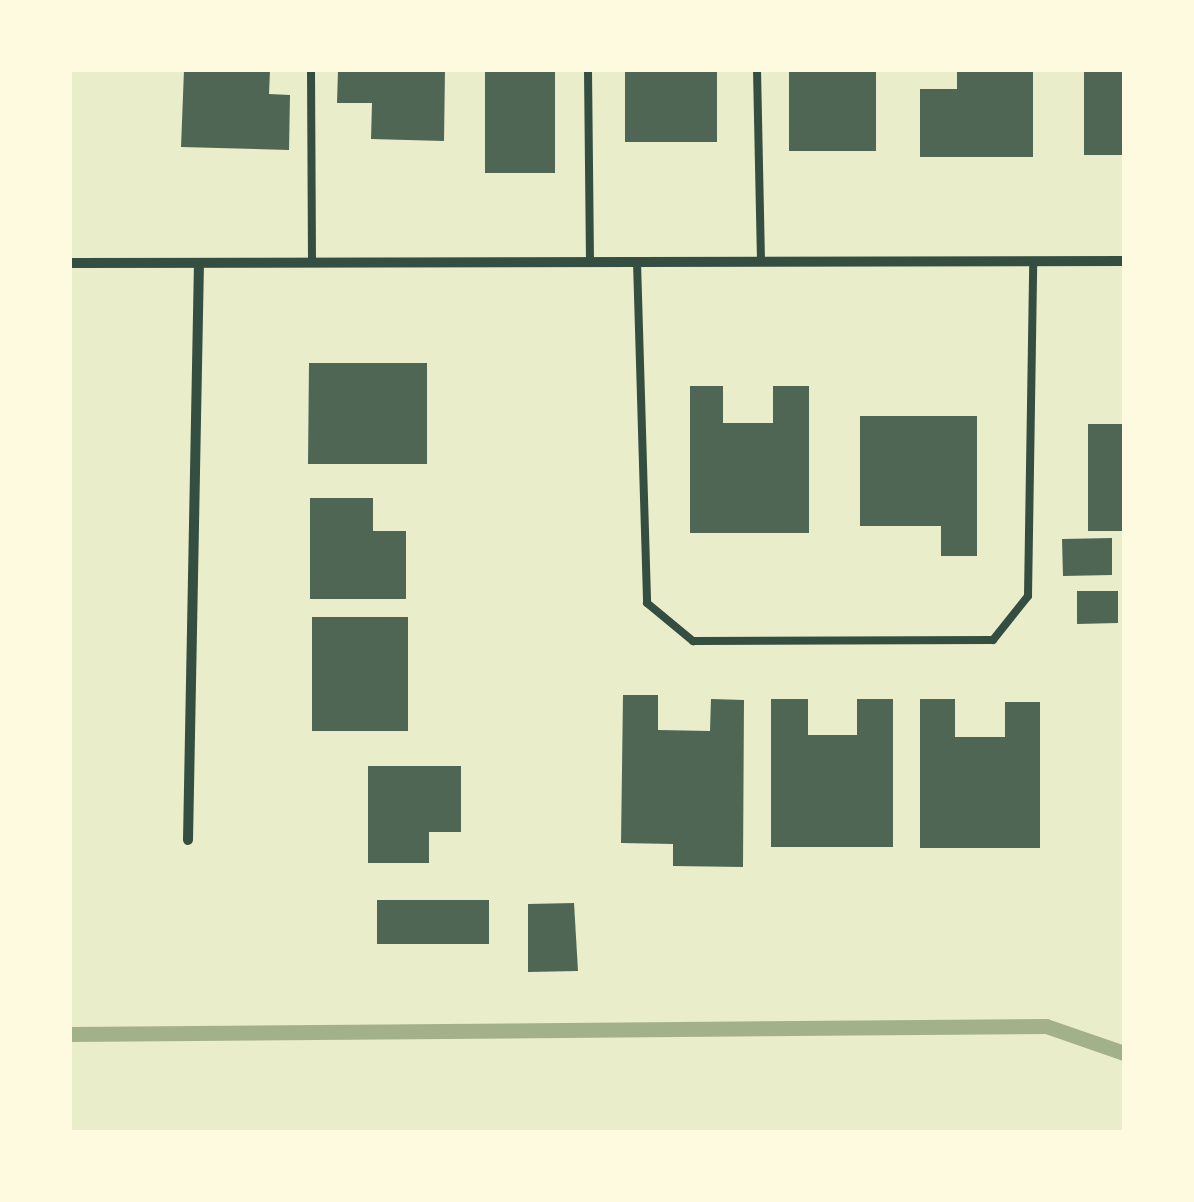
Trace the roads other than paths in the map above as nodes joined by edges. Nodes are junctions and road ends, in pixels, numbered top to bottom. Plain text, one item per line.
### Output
1 (311, 70) edge
2 (588, 70) edge
3 (758, 70) edge
4 (1033, 261) junction
5 (1124, 261) edge
6 (312, 262) junction
7 (590, 262) junction
8 (637, 262) junction
9 (761, 262) junction
10 (70, 263) edge
11 (198, 263) junction
12 (188, 840) dead end

1 - 6 lane
2 - 7 lane
3 - 9 lane
4 - 5 street
4 - 8 lane
4 - 9 street
6 - 7 street
6 - 11 street
7 - 8 street
8 - 9 street
10 - 11 street
11 - 12 street

